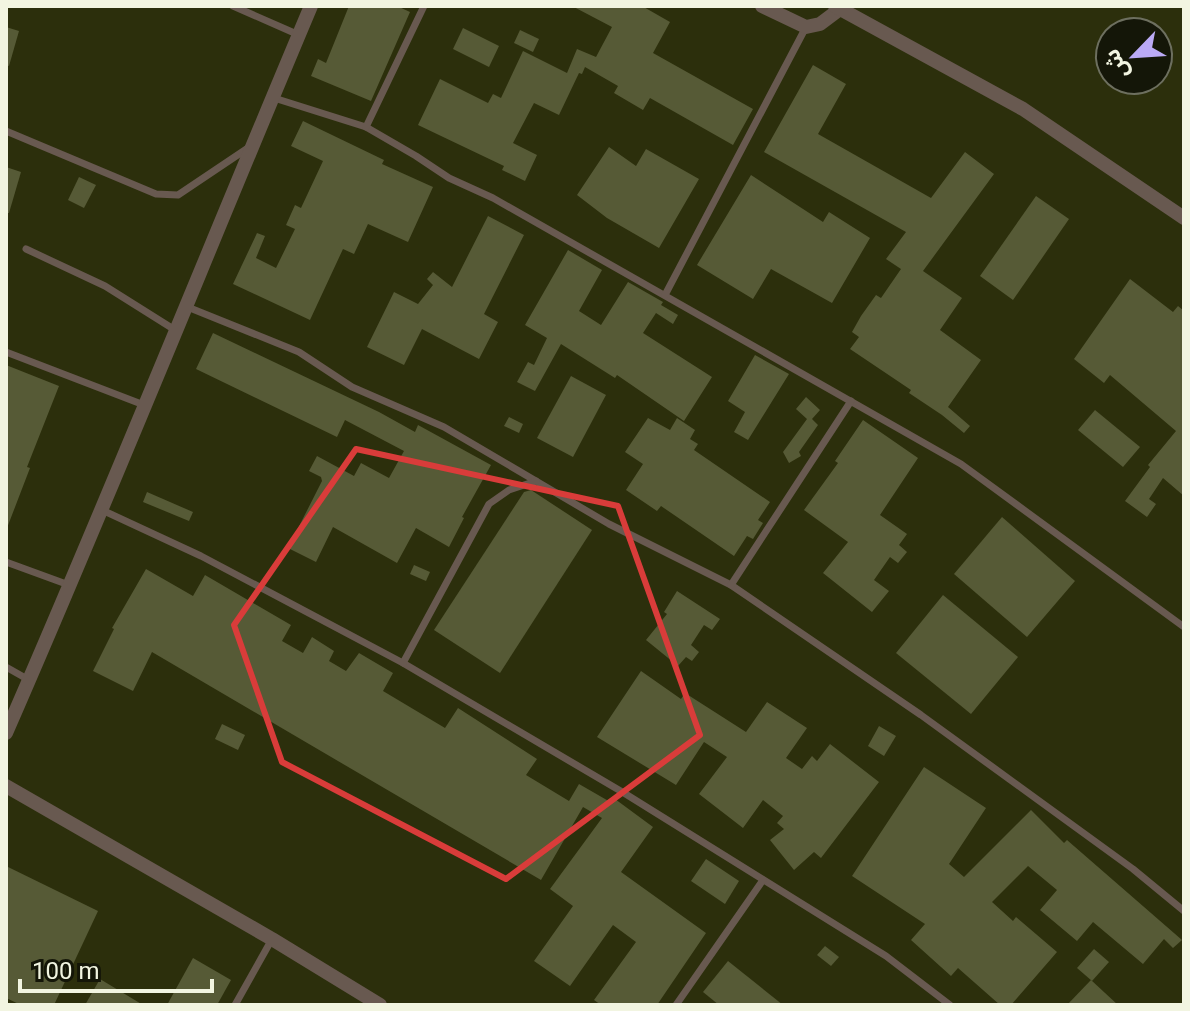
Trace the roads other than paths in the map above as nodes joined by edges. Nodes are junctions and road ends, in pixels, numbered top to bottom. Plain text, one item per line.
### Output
1 (233, 6) edge
2 (311, 6) edge
3 (424, 6) edge
4 (762, 6) edge
5 (840, 8) edge
6 (806, 27) junction
7 (299, 35) junction
8 (274, 98) junction
9 (366, 127) junction
10 (6, 131) edge
11 (253, 145) junction
12 (1184, 218) edge
13 (26, 249) dead end
14 (665, 295) junction
15 (185, 306) junction
16 (175, 330) junction
17 (6, 352) edge
18 (851, 401) junction
19 (144, 405) junction
20 (536, 481) junction
21 (100, 509) junction
22 (6, 562) edge
23 (71, 585) junction
24 (731, 585) junction
25 (1184, 627) edge
26 (403, 663) junction
27 (6, 667) edge
28 (29, 680) junction
29 (6, 733) edge
30 (6, 786) edge
31 (763, 880) junction
32 (1184, 911) edge
33 (272, 939) junction
34 (235, 1005) edge
35 (380, 1005) edge
36 (676, 1005) edge
37 (950, 1005) edge

1 - 7 lane
2 - 7 street
3 - 9 lane
4 - 6 street
5 - 6 street
5 - 12 street
6 - 14 lane
7 - 8 street
8 - 9 lane
8 - 11 street
9 - 14 lane
10 - 11 lane
11 - 15 street
13 - 16 lane
14 - 18 lane
15 - 16 street
15 - 20 lane
16 - 19 street
17 - 19 lane
18 - 24 lane
18 - 25 lane
19 - 21 street
20 - 24 lane
20 - 26 lane
21 - 23 street
21 - 26 lane
22 - 23 lane
23 - 28 street
24 - 32 lane
26 - 31 lane
27 - 28 lane
28 - 29 street
30 - 33 street
31 - 36 lane
31 - 37 lane
33 - 34 lane
33 - 35 street

